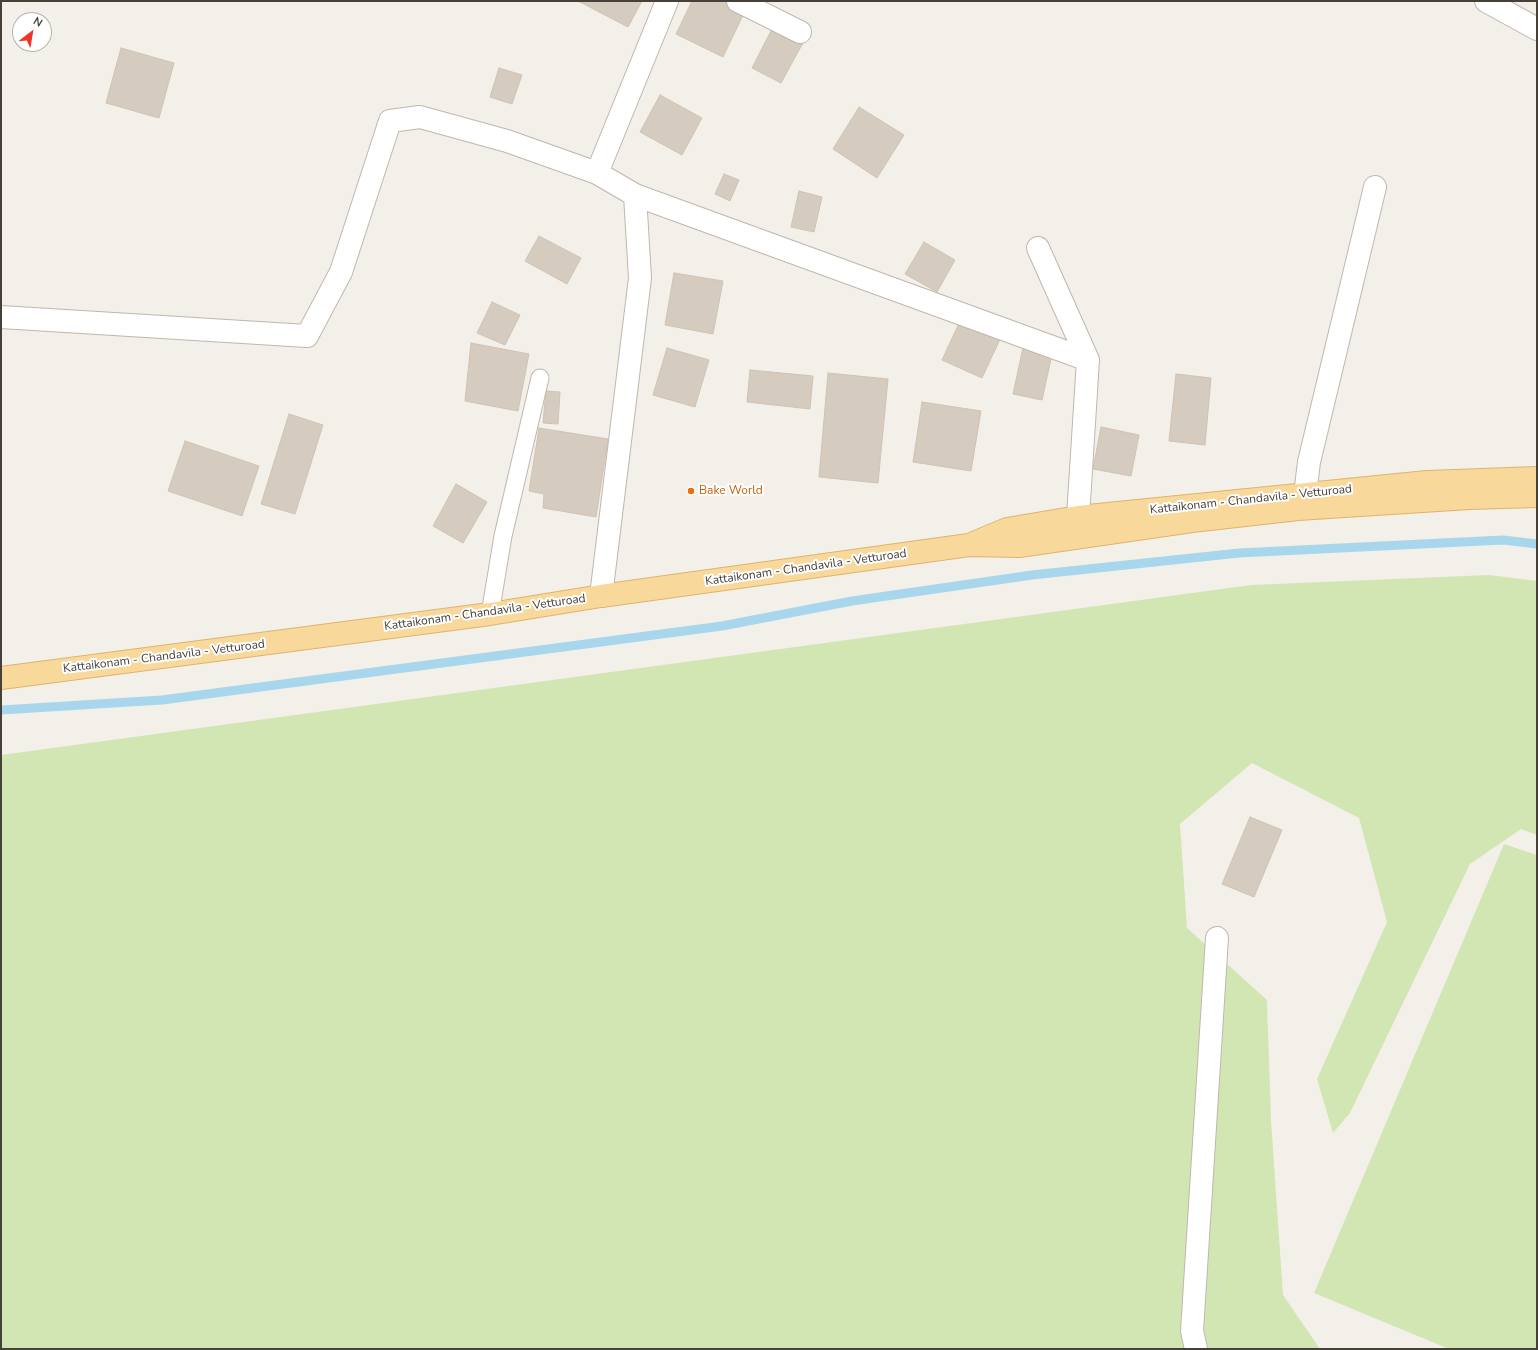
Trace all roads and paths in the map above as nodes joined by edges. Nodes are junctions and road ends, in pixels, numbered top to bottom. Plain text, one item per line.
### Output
1 (667, 1) edge
2 (738, 1) edge
3 (1486, 1) edge
4 (1537, 29) edge
5 (800, 32) dead end
6 (597, 172) junction
7 (1375, 187) dead end
8 (635, 195) junction
9 (1038, 248) dead end
10 (1, 317) edge
11 (1088, 360) junction
12 (540, 378) dead end
13 (1537, 478) edge
14 (1305, 495) junction
15 (1537, 496) edge
16 (1078, 517) junction
17 (970, 545) junction
18 (601, 596) junction
19 (490, 614) junction
20 (1, 678) edge
21 (1217, 938) dead end
22 (1196, 1349) edge

1 - 6 street
2 - 5 street
3 - 4 street
6 - 8 street
6 - 10 street
7 - 14 street
8 - 11 street
8 - 18 street
9 - 11 street
11 - 16 street
12 - 19 lane
13 - 14 main road, Kattaikonam - Chandavila - Vetturoad
14 - 16 main road, Kattaikonam - Chandavila - Vetturoad
15 - 17 main road, Kattaikonam - Chandavila - Vetturoad
16 - 17 main road, Kattaikonam - Chandavila - Vetturoad
17 - 18 main road, Kattaikonam - Chandavila - Vetturoad
18 - 19 main road, Kattaikonam - Chandavila - Vetturoad
19 - 20 main road, Kattaikonam - Chandavila - Vetturoad
21 - 22 street

